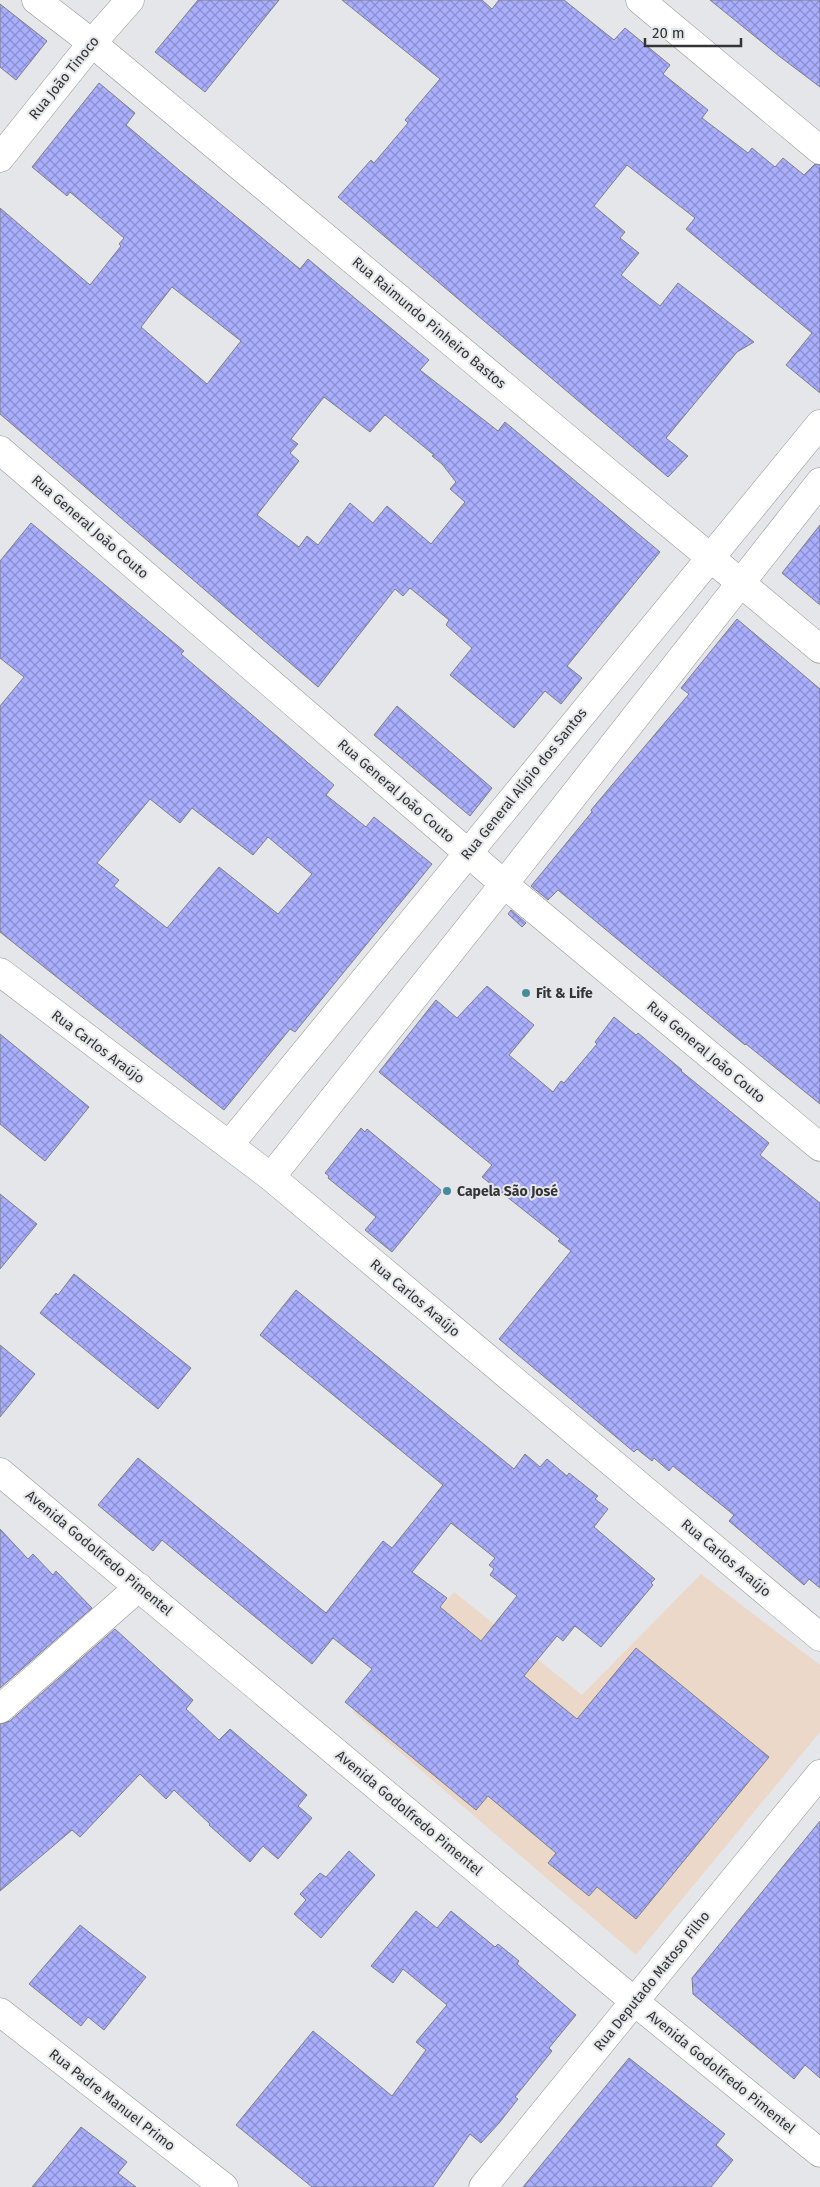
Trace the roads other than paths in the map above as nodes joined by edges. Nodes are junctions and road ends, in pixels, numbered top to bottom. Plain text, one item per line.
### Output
1 (36, 0) edge
2 (130, 0) edge
3 (640, 0) edge
4 (92, 43) junction
5 (820, 150) edge
6 (0, 158) edge
7 (820, 424) edge
8 (0, 450) edge
9 (820, 482) edge
10 (711, 558) junction
11 (740, 583) junction
12 (820, 648) edge
13 (468, 853) junction
14 (504, 884) junction
15 (0, 972) edge
16 (229, 1145) junction
17 (820, 1147) edge
18 (271, 1177) junction
19 (0, 1472) edge
20 (139, 1586) junction
21 (820, 1638) edge
22 (0, 1709) edge
23 (820, 1774) edge
24 (635, 2002) junction
25 (0, 2012) edge
26 (820, 2153) edge
27 (224, 2187) edge
28 (482, 2187) edge

1 - 4 street, Rua Raimundo Pinheiro Bastos
2 - 4 street, Rua João Tinoco
3 - 5 street
4 - 6 street, Rua João Tinoco
4 - 10 street, Rua Raimundo Pinheiro Bastos
7 - 10 street, Rua General Alípio dos Santos
8 - 13 street, Rua General João Couto
9 - 11 street
10 - 11 street, Rua Raimundo Pinheiro Bastos
10 - 13 street, Rua General Alípio dos Santos
11 - 12 street, Rua Raimundo Pinheiro Bastos
11 - 14 street
13 - 14 street, Rua General João Couto
13 - 16 street, Rua General Alípio dos Santos
14 - 17 street, Rua General João Couto
14 - 18 street
15 - 16 street, Rua Carlos Araújo
16 - 18 street, Rua Carlos Araújo
18 - 21 street, Rua Carlos Araújo
19 - 20 street, Avenida Godolfredo Pimentel
20 - 22 street
20 - 24 street, Avenida Godolfredo Pimentel
23 - 24 street, Rua Deputado Matoso Filho
24 - 26 street, Avenida Godolfredo Pimentel
24 - 28 street, Rua Deputado Matoso Filho
25 - 27 street, Rua Padre Manuel Primo

